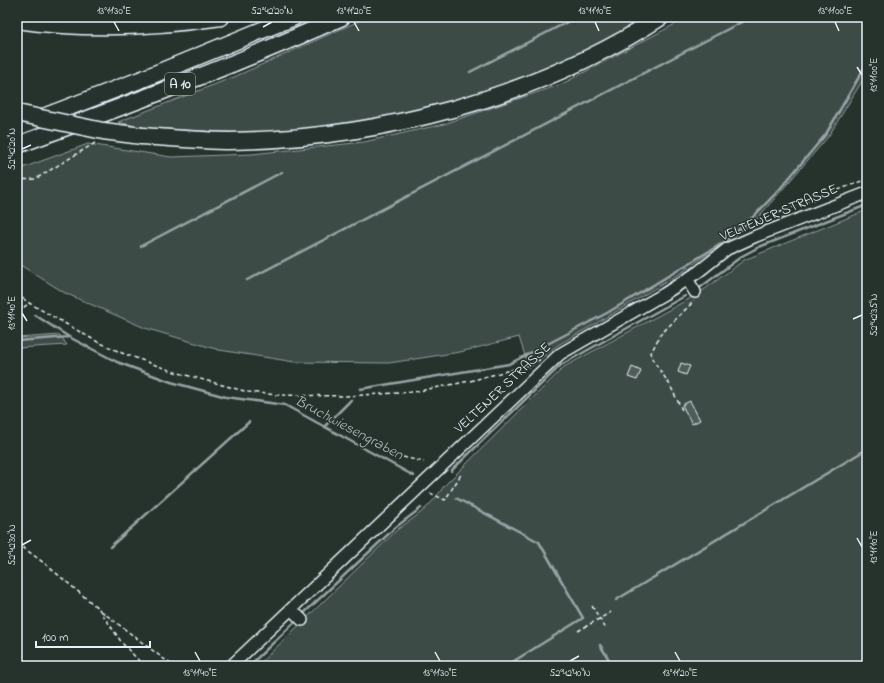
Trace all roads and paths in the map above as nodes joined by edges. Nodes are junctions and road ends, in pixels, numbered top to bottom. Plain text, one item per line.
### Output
1 (221, 17) edge
2 (294, 17) edge
3 (342, 17) edge
4 (661, 17) edge
5 (17, 20) edge
6 (17, 113) edge
7 (17, 127) edge
8 (95, 143) dead end
9 (17, 145) edge
10 (17, 180) edge
11 (867, 193) edge
12 (687, 279) junction
13 (695, 292) joint
14 (17, 294) edge
15 (29, 303) junction
16 (17, 309) edge
17 (548, 360) junction
18 (682, 410) dead end
19 (403, 457) dead end
20 (429, 467) junction
21 (462, 473) dead end
22 (419, 488) junction
23 (430, 493) joint
24 (17, 543) edge
25 (592, 606) dead end
26 (99, 609) junction
27 (291, 609) junction
28 (612, 612) dead end
29 (600, 619) junction
30 (302, 620) dead end
31 (606, 629) dead end
32 (578, 631) dead end
33 (144, 666) edge
34 (173, 666) edge
35 (231, 666) edge

1 - 5 highway
2 - 7 highway, A 10
3 - 9 highway, A 10
4 - 6 highway, bridge
8 - 10 path
11 - 12 street, VELTENER STRASSE
12 - 13 street
12 - 17 street, VELTENER STRASSE
13 - 18 path
14 - 15 path
15 - 16 path
15 - 17 path
17 - 20 street, VELTENER STRASSE
19 - 20 path
20 - 22 street, VELTENER STRASSE
21 - 23 path
22 - 23 street
22 - 27 street, VELTENER STRASSE
24 - 26 path
25 - 29 path
26 - 33 path
26 - 34 path
27 - 30 street
27 - 35 street, VELTENER STRASSE
28 - 29 path
29 - 31 path
29 - 32 path

